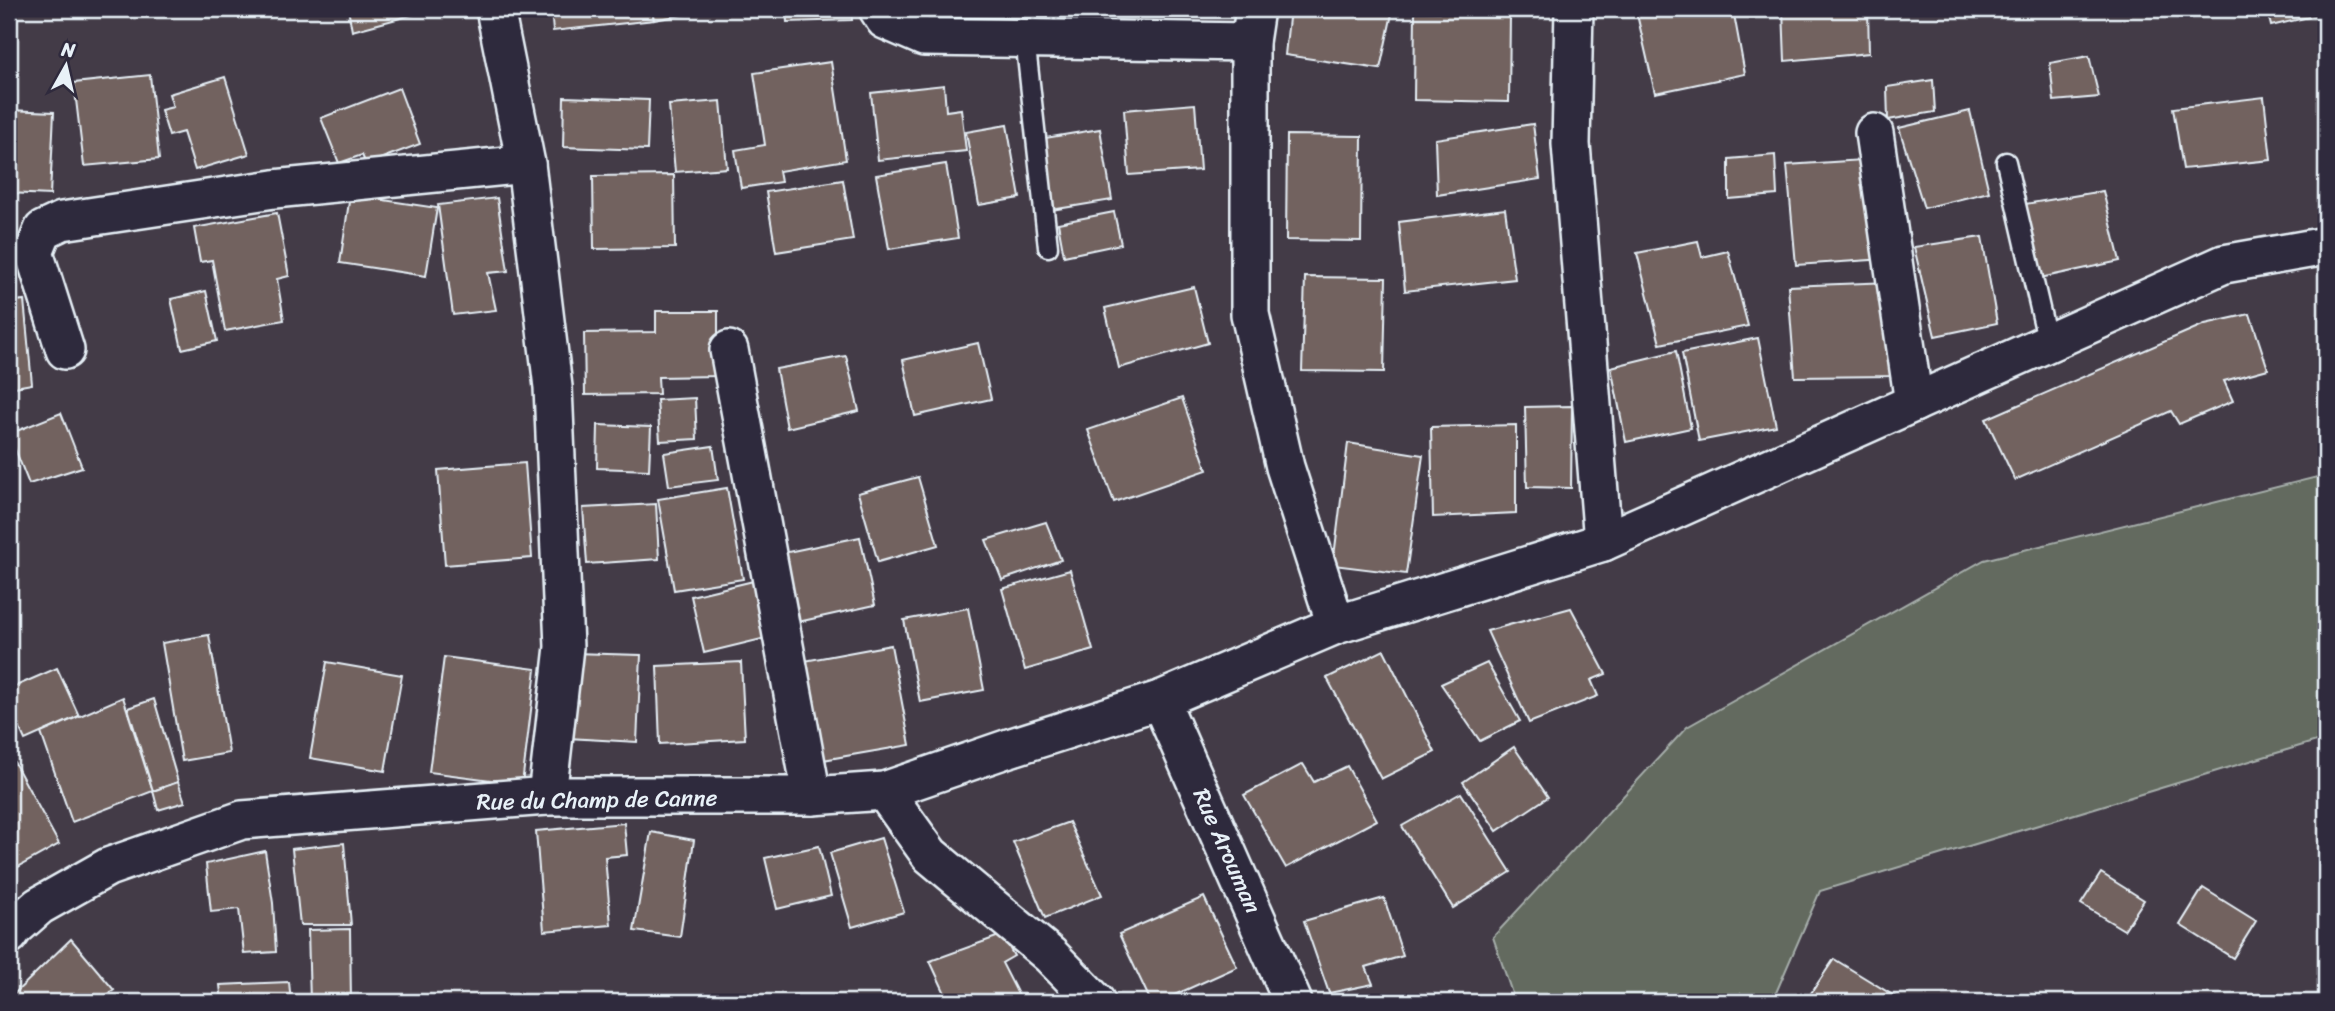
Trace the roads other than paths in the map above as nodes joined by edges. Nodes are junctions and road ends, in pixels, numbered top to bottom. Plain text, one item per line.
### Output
1 (495, 9) edge
2 (878, 9) edge
3 (1574, 9) edge
4 (1253, 25) edge
5 (1025, 38) junction
6 (1874, 133) dead end
7 (2006, 162) dead end
8 (526, 164) junction
9 (2326, 246) edge
10 (1048, 247) dead end
11 (2049, 343) junction
12 (65, 350) dead end
13 (729, 350) dead end
14 (1914, 403) junction
15 (1604, 542) junction
16 (1336, 625) junction
17 (1160, 700) junction
18 (884, 791) junction
19 (547, 796) junction
20 (812, 796) junction
21 (9, 935) edge
22 (1096, 1002) edge
23 (1293, 1002) edge

1 - 8 street
2 - 5 street
3 - 15 street
4 - 5 street
4 - 16 street
5 - 10 lane
6 - 14 street
7 - 11 lane
8 - 12 street
8 - 19 street
9 - 11 street, Rue du Champ de Canne
11 - 14 street, Rue du Champ de Canne
13 - 20 street
14 - 15 street, Rue du Champ de Canne
15 - 16 street, Rue du Champ de Canne
16 - 17 street, Rue du Champ de Canne
17 - 18 street, Rue du Champ de Canne
17 - 23 street, Rue Arouman
18 - 20 street, Rue du Champ de Canne
18 - 22 street
19 - 20 street, Rue du Champ de Canne
19 - 21 street, Rue du Champ de Canne

